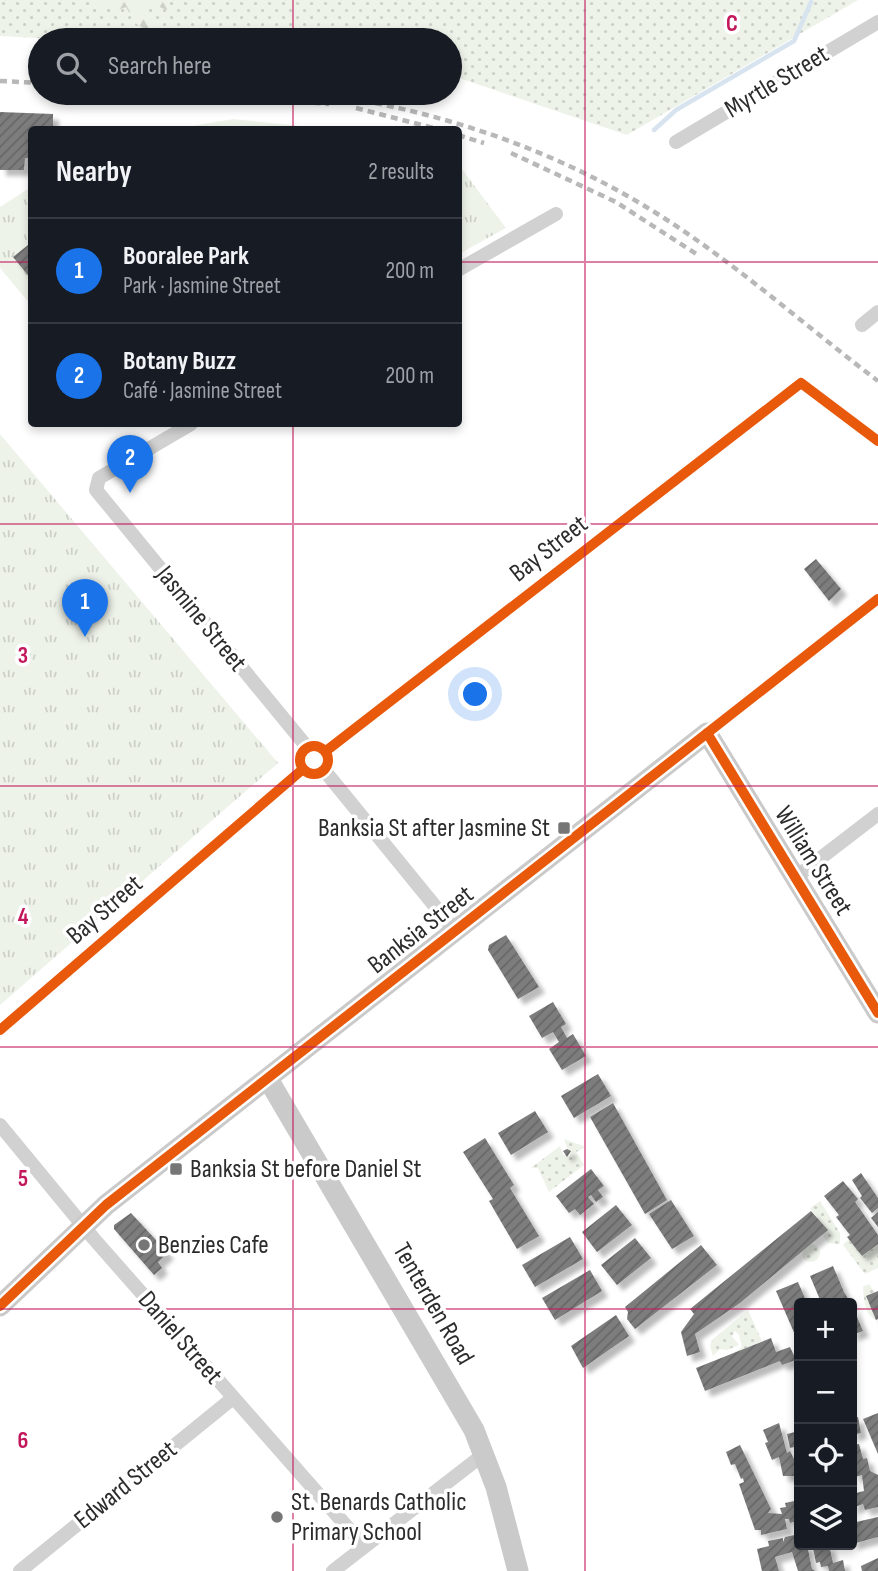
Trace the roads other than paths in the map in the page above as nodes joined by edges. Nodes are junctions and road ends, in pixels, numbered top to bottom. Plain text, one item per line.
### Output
1 (878, 22) edge
2 (676, 142) dead end
3 (556, 214) dead end
4 (462, 268) edge
5 (878, 312) edge
6 (862, 325) dead end
7 (186, 427) edge
8 (878, 441) edge
9 (878, 598) edge
10 (707, 733) junction
11 (306, 747) junction
12 (326, 751) junction
13 (303, 769) junction
14 (324, 770) junction
15 (878, 814) edge
16 (796, 877) junction
17 (456, 932) junction
18 (878, 1013) edge
19 (0, 1030) edge
20 (268, 1079) junction
21 (0, 1125) edge
22 (83, 1225) junction
23 (0, 1306) edge
24 (233, 1398) junction
25 (484, 1454) junction
26 (364, 1546) junction
27 (20, 1571) edge
28 (332, 1571) edge
29 (518, 1571) edge

1 - 2 street, Myrtle Street
3 - 4 street
5 - 6 street
7 - 11 street, Jasmine Street
8 - 12 street, Bay Street
9 - 10 street, Banksia Street
10 - 16 street, William Street
10 - 17 street, Banksia Street
11 - 12 street
11 - 13 street
12 - 14 street
13 - 14 street
13 - 19 street, Bay Street
14 - 17 street
15 - 16 street
16 - 18 street, William Street
17 - 20 street, Banksia Street
20 - 22 street, Banksia Street
20 - 25 street, Tenterden Road
21 - 22 street, Daniel Street
22 - 23 street, Banksia Street
22 - 24 street, Daniel Street
24 - 26 street, Daniel Street
24 - 27 street, Edward Street
25 - 26 street
25 - 29 street, Tenterden Road
26 - 28 street

